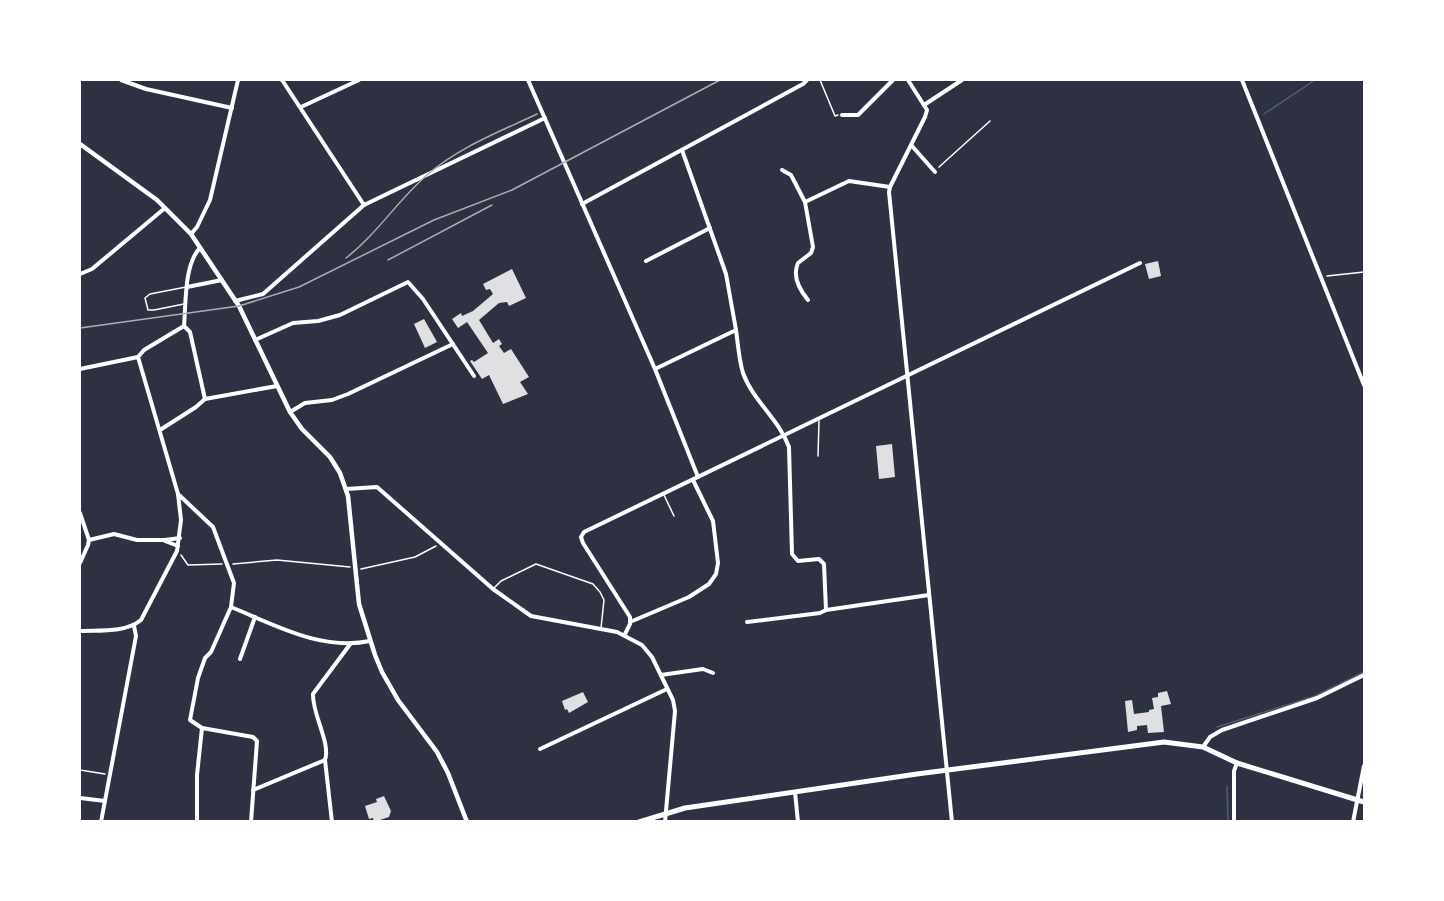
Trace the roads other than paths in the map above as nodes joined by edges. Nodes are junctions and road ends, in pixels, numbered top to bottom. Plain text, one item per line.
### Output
1 (120, 80) edge
2 (238, 80) edge
3 (282, 80) edge
4 (359, 80) edge
5 (528, 80) edge
6 (807, 80) edge
7 (893, 80) edge
8 (908, 80) edge
9 (962, 80) edge
10 (1242, 80) edge
11 (924, 105) junction
12 (301, 107) junction
13 (232, 108) junction
14 (842, 115) road end
15 (544, 118) junction
16 (80, 144) edge
17 (912, 146) junction
18 (682, 150) junction
19 (782, 170) dead end
20 (934, 172) road end
21 (890, 187) junction
22 (805, 202) junction
23 (582, 204) junction
24 (364, 205) junction
25 (166, 208) junction
26 (710, 228) junction
27 (191, 234) junction
28 (201, 248) junction
29 (646, 261) dead end
30 (1140, 264) dead end
31 (80, 274) edge
32 (222, 280) junction
33 (187, 287) junction
34 (235, 300) junction
35 (808, 300) dead end
36 (185, 304) junction
37 (184, 326) junction
38 (736, 330) junction
39 (255, 340) junction
40 (453, 344) junction
41 (138, 357) junction
42 (80, 369) edge
43 (655, 369) junction
44 (908, 375) junction
45 (474, 376) dead end
46 (1365, 385) edge
47 (277, 386) junction
48 (205, 399) junction
49 (290, 412) junction
50 (819, 418) junction
51 (160, 430) junction
52 (785, 435) junction
53 (818, 456) dead end
54 (695, 478) junction
55 (346, 489) junction
56 (178, 494) junction
57 (664, 494) junction
58 (80, 513) edge
59 (674, 516) dead end
60 (180, 538) junction
61 (88, 540) junction
62 (165, 540) junction
63 (178, 548) junction
64 (80, 562) edge
65 (493, 589) junction
66 (929, 595) junction
67 (231, 608) junction
68 (826, 610) junction
69 (255, 617) junction
70 (630, 622) junction
71 (747, 622) dead end
72 (134, 626) junction
73 (601, 629) junction
74 (80, 631) edge
75 (625, 634) junction
76 (370, 641) junction
77 (351, 643) junction
78 (240, 659) dead end
79 (713, 673) dead end
80 (661, 675) junction
81 (1365, 675) edge
82 (668, 689) junction
83 (202, 728) junction
84 (1203, 747) junction
85 (540, 749) dead end
86 (325, 760) junction
87 (1237, 763) junction
88 (1365, 766) edge
89 (947, 770) junction
90 (253, 790) junction
91 (795, 792) junction
92 (80, 798) edge
93 (1357, 800) junction
94 (105, 801) junction
95 (1365, 802) edge
96 (665, 814) junction
97 (101, 822) edge
98 (197, 822) edge
99 (251, 822) edge
100 (332, 822) edge
101 (467, 822) edge
102 (639, 822) edge
103 (665, 822) edge
104 (798, 822) edge
105 (952, 822) edge
106 (1234, 822) edge
107 (1353, 822) edge

1 - 13 street
2 - 13 street
3 - 12 street
4 - 12 street
5 - 15 street
6 - 18 street
7 - 14 street
8 - 11 street
9 - 11 street
10 - 46 street
11 - 17 street
12 - 24 street
13 - 27 street
15 - 23 street
15 - 24 street
16 - 25 street
17 - 20 street
17 - 21 street
18 - 23 street
18 - 26 street
19 - 22 street
21 - 22 street
21 - 44 street
22 - 35 street
23 - 43 street
24 - 34 street
25 - 27 street
25 - 31 street
26 - 29 street
26 - 38 street
27 - 28 street
28 - 32 street
28 - 33 street
30 - 44 street
32 - 33 street
32 - 34 street
33 - 36 street
33 - 36 lane
34 - 39 street
36 - 37 street
37 - 41 street
37 - 48 street
38 - 43 street
38 - 52 street
39 - 40 street
39 - 47 street
40 - 45 street
40 - 49 street
41 - 42 street
41 - 51 street
43 - 54 street
44 - 50 street
44 - 66 street
47 - 48 street
47 - 49 street
48 - 51 street
49 - 55 street
50 - 52 street
50 - 53 lane
51 - 56 street
52 - 54 street
52 - 68 street
54 - 57 street
54 - 70 street
55 - 65 street
55 - 76 street
56 - 60 street
56 - 67 street
57 - 59 lane
57 - 70 street
58 - 61 street
60 - 62 street
60 - 63 street
61 - 62 street
61 - 64 street
62 - 63 street
63 - 72 street
65 - 73 street
65 - 73 lane
66 - 68 street
66 - 89 street
67 - 69 street
67 - 83 street
68 - 71 street
69 - 77 street
69 - 78 street
70 - 75 street
72 - 74 street
72 - 94 street
73 - 75 street
75 - 80 street
76 - 77 street
76 - 101 street
77 - 86 street
79 - 80 street
80 - 82 street
81 - 84 street
82 - 85 street
82 - 96 street
83 - 90 street
83 - 98 street
84 - 87 main road
84 - 89 main road
86 - 90 street
86 - 100 street
87 - 93 main road
87 - 106 street
88 - 93 street
89 - 91 main road
89 - 105 street
90 - 99 street
91 - 96 main road
91 - 104 street
92 - 94 street
93 - 95 main road
93 - 107 street
94 - 97 street
96 - 102 main road
96 - 103 street

